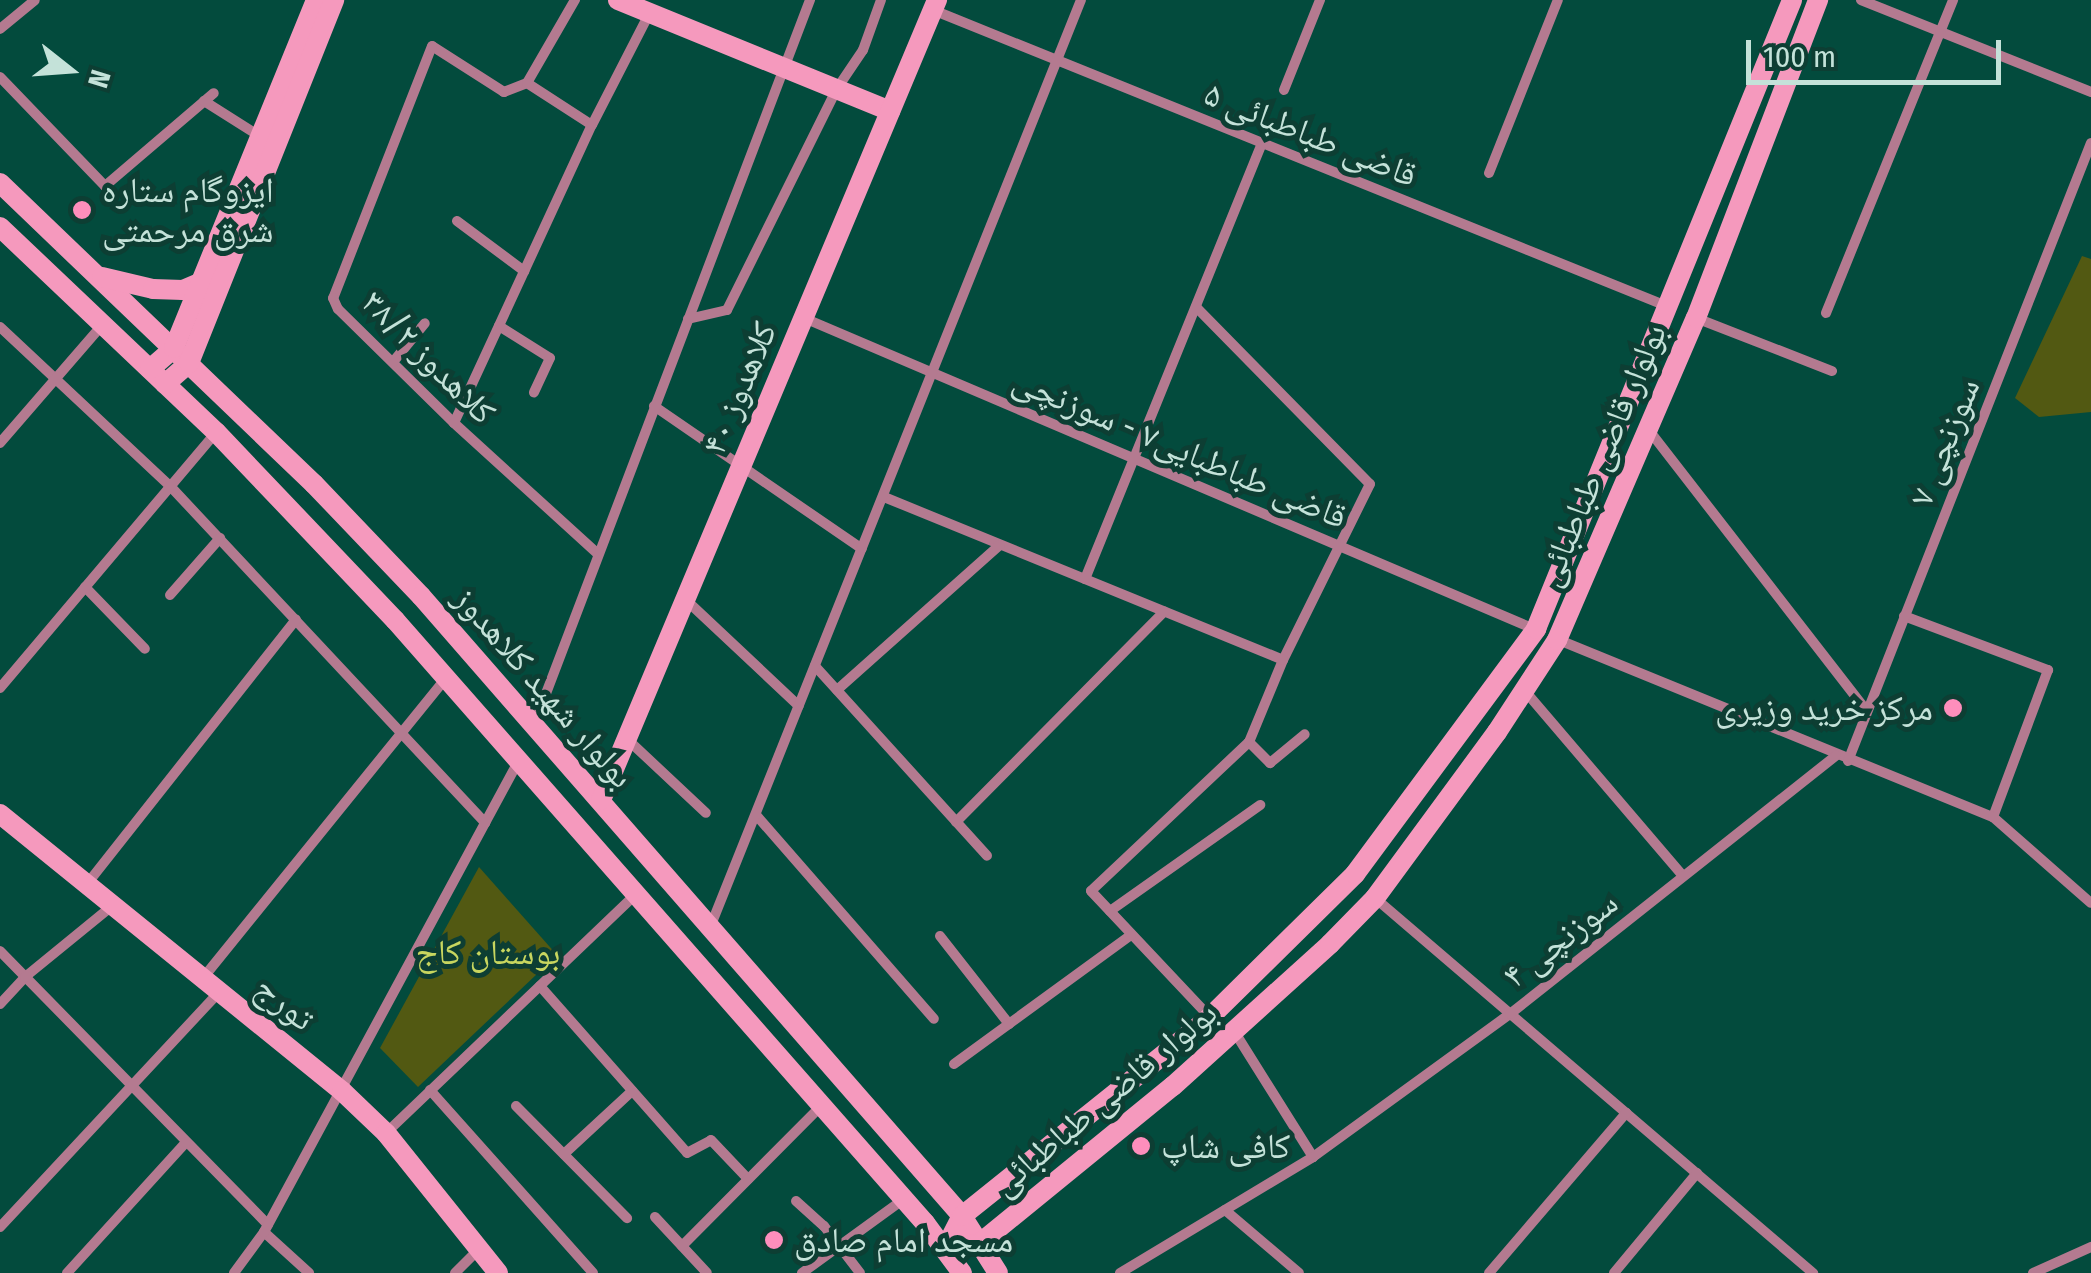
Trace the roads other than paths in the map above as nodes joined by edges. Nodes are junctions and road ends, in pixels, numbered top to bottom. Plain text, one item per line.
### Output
1 (35, 0) edge
2 (316, 0) edge
3 (334, 0) edge
4 (575, 0) edge
5 (618, 0) edge
6 (810, 0) edge
7 (881, 0) edge
8 (1082, 0) edge
9 (1320, 0) edge
10 (1558, 0) edge
11 (1792, 0) edge
12 (1818, 0) edge
13 (1862, 0) edge
14 (1953, 0) edge
15 (934, 5) edge
16 (650, 13) junction
17 (0, 29) edge
18 (1940, 31) junction
19 (1057, 60) junction
20 (785, 69) junction
21 (0, 77) edge
22 (527, 83) junction
23 (836, 90) junction
24 (1284, 90) dead end
25 (2091, 92) edge
26 (214, 93) dead end
27 (204, 101) junction
28 (890, 112) junction
29 (592, 124) junction
30 (262, 138) junction
31 (2091, 143) edge
32 (1262, 144) junction
33 (1489, 172) dead end
34 (0, 182) edge
35 (457, 221) dead end
36 (0, 227) edge
37 (524, 271) junction
38 (98, 276) junction
39 (202, 282) junction
40 (1196, 307) junction
41 (1670, 307) junction
42 (1826, 313) dead end
43 (804, 318) junction
44 (1696, 318) junction
45 (688, 319) junction
46 (424, 323) dead end
47 (104, 324) junction
48 (499, 326) junction
49 (0, 327) edge
50 (182, 356) junction
51 (393, 362) junction
52 (1832, 371) dead end
53 (932, 372) junction
54 (158, 376) junction
55 (56, 379) junction
56 (534, 393) dead end
57 (654, 406) junction
58 (454, 423) junction
59 (1648, 429) junction
60 (216, 432) junction
61 (0, 443) edge
62 (1134, 458) junction
63 (741, 466) junction
64 (171, 487) junction
65 (884, 497) junction
66 (220, 538) junction
67 (1000, 545) junction
68 (1338, 545) junction
69 (862, 549) junction
70 (598, 554) junction
71 (1084, 580) junction
72 (86, 587) junction
73 (170, 595) dead end
74 (685, 599) junction
75 (1164, 612) junction
76 (1904, 616) junction
77 (296, 619) junction
78 (1536, 630) junction
79 (1557, 640) junction
80 (145, 649) dead end
81 (1282, 660) junction
82 (815, 666) junction
83 (446, 678) junction
84 (0, 688) edge
85 (837, 690) junction
86 (1524, 691) junction
87 (799, 706) junction
88 (1867, 711) junction
89 (534, 726) junction
90 (402, 732) junction
91 (1305, 734) dead end
92 (627, 739) junction
93 (1249, 742) junction
94 (1842, 758) junction
95 (519, 761) junction
96 (601, 800) junction
97 (1260, 804) dead end
98 (706, 812) dead end
99 (0, 814) edge
100 (757, 816) junction
101 (1993, 816) junction
102 (485, 822) junction
103 (956, 822) junction
104 (987, 856) dead end
105 (1684, 876) junction
106 (86, 884) junction
107 (637, 894) junction
108 (1375, 898) junction
109 (2091, 903) edge
110 (113, 905) junction
111 (1110, 912) junction
112 (711, 926) junction
113 (1131, 935) junction
114 (940, 936) dead end
115 (0, 951) edge
116 (25, 976) junction
117 (212, 985) junction
118 (540, 986) junction
119 (0, 1004) edge
120 (1510, 1014) junction
121 (1210, 1017) junction
122 (934, 1019) dead end
123 (1008, 1024) junction
124 (1234, 1031) junction
125 (954, 1064) dead end
126 (132, 1086) junction
127 (430, 1090) junction
128 (342, 1091) junction
129 (632, 1091) junction
130 (822, 1105) junction
131 (516, 1106) dead end
132 (1626, 1113) junction
133 (386, 1133) junction
134 (186, 1142) junction
135 (564, 1154) junction
136 (1313, 1157) junction
137 (1697, 1173) junction
138 (748, 1179) junction
139 (904, 1199) junction
140 (796, 1201) dead end
141 (1226, 1210) junction
142 (962, 1216) junction
143 (655, 1217) dead end
144 (628, 1218) dead end
145 (0, 1227) edge
146 (266, 1228) junction
147 (979, 1244) junction
148 (682, 1246) junction
149 (839, 1246) junction
150 (946, 1247) junction
151 (2091, 1247) edge
152 (478, 1249) junction
153 (68, 1273) edge
154 (234, 1273) edge
155 (308, 1273) edge
156 (456, 1273) edge
157 (498, 1273) edge
158 (592, 1273) edge
159 (708, 1273) edge
160 (802, 1273) edge
161 (860, 1273) edge
162 (962, 1273) edge
163 (998, 1273) edge
164 (1120, 1273) edge
165 (1299, 1273) edge
166 (1490, 1273) edge
167 (1614, 1273) edge
168 (1814, 1273) edge
169 (2033, 1273) edge

1 - 17 street
2 - 30 main road
3 - 50 main road
4 - 22 street
5 - 16 main road
6 - 20 street
7 - 23 street
8 - 19 street
9 - 24 street
10 - 33 street
11 - 41 main road, بولوار قاضی طباطبائی
12 - 44 main road, بولوار قاضی طباطبائی
13 - 18 street
14 - 18 street
15 - 19 street, قاضی طباطبائی ۵
15 - 28 main road, کلاهدوز ۴۰
16 - 20 main road
16 - 29 street
18 - 25 street
18 - 42 street
19 - 32 street, قاضی طباطبائی ۵
19 - 53 street
20 - 23 main road
20 - 45 street
21 - 27 street
22 - 29 street
22 - 51 street, کلاهدوز ۳۸/۲
23 - 28 main road
23 - 45 street
26 - 27 street
27 - 30 street
28 - 43 main road, کلاهدوز ۴۰
29 - 37 street
30 - 39 main road
31 - 76 street, سوزنچی ۷
32 - 40 street
32 - 41 street, قاضی طباطبائی ۵
34 - 38 main road, بولوار شهید کلاهدوز
35 - 37 street
36 - 47 main road, بولوار شهید کلاهدوز
37 - 48 street
38 - 39 main road
38 - 50 main road, بولوار شهید کلاهدوز
39 - 50 main road
40 - 62 street
40 - 68 street
41 - 78 main road, بولوار قاضی طباطبائی
43 - 53 street, قاضی طباطبایی۷ - سوزنچی
43 - 63 main road, کلاهدوز ۴۰
44 - 52 street
44 - 59 main road, بولوار قاضی طباطبائی
45 - 57 street
46 - 51 street
47 - 54 main road, بولوار شهید کلاهدوز
47 - 55 street
48 - 56 street
48 - 58 street
49 - 55 street
50 - 54 main road
50 - 89 main road, بولوار شهید کلاهدوز
51 - 58 street, کلاهدوز ۳۸/۲
53 - 62 street, قاضی طباطبایی۷ - سوزنچی
53 - 65 street
54 - 60 main road, بولوار شهید کلاهدوز
55 - 61 street
55 - 64 street
57 - 63 street
57 - 70 street
58 - 70 street, کلاهدوز ۳۸/۲
59 - 79 main road, بولوار قاضی طباطبائی
59 - 88 street
60 - 64 street
60 - 83 main road, بولوار شهید کلاهدوز
62 - 68 street, قاضی طباطبایی۷ - سوزنچی
62 - 71 street
63 - 69 street
63 - 74 main road, کلاهدوز ۴۰
64 - 66 street
64 - 72 street
65 - 67 street
65 - 69 street
66 - 73 street
66 - 77 street
67 - 71 street
67 - 85 street
68 - 78 street, قاضی طباطبایی۷ - سوزنچی
68 - 81 street
69 - 82 street
70 - 89 street
71 - 75 street
72 - 80 street
72 - 84 street
74 - 87 street
74 - 92 main road, کلاهدوز ۴۰
75 - 81 street
75 - 103 street
76 - 88 street, سوزنچی ۷
76 - 101 street
77 - 90 street
77 - 106 street
78 - 79 street, قاضی طباطبایی۷ - سوزنچی
78 - 121 main road, بولوار قاضی طباطبائی
79 - 86 main road, بولوار قاضی طباطبائی
79 - 94 street, قاضی طباطبایی۷ - سوزنچی
81 - 93 street
82 - 85 street
82 - 87 street
83 - 90 street
83 - 95 main road, بولوار شهید کلاهدوز
85 - 103 street
86 - 105 street
86 - 108 main road, بولوار قاضی طباطبائی
87 - 100 street
88 - 94 street, سوزنچی ۷
89 - 96 main road, بولوار شهید کلاهدوز
90 - 102 street
90 - 117 street
91 - 93 street
92 - 96 main road, کلاهدوز ۴۰
92 - 98 street
93 - 111 street
94 - 101 street, قاضی طباطبایی۷ - سوزنچی
94 - 105 street, سوزنچی ۴
95 - 102 street
95 - 107 main road, بولوار شهید کلاهدوز
96 - 112 main road, بولوار شهید کلاهدوز
97 - 111 street
99 - 106 main road, تورج
100 - 112 street
100 - 122 street
101 - 109 street
102 - 128 street
103 - 104 street
105 - 120 street, سوزنچی ۴
106 - 110 main road, تورج
107 - 118 street
107 - 130 main road, بولوار شهید کلاهدوز
108 - 120 street
108 - 124 main road, بولوار قاضی طباطبائی
110 - 116 street
110 - 117 main road, تورج
111 - 113 street
112 - 142 main road, بولوار شهید کلاهدوز
113 - 121 street
113 - 123 street
114 - 123 street
115 - 116 street
116 - 119 street
116 - 126 street
117 - 126 street
117 - 128 main road, تورج
118 - 127 street
118 - 129 street
120 - 132 street
120 - 136 street, سوزنچی ۴
121 - 142 main road, بولوار قاضی طباطبائی
123 - 125 street
124 - 136 street
124 - 147 main road, بولوار قاضی طباطبائی
126 - 134 street
126 - 145 street
127 - 133 street
127 - 158 street
128 - 133 main road, تورج
128 - 146 street
129 - 135 street
129 - 138 street
130 - 138 street
130 - 139 main road, بولوار شهید کلاهدوز
131 - 135 street
132 - 137 street
132 - 166 street
133 - 152 main road, تورج
134 - 146 street
134 - 153 street
135 - 144 street
136 - 141 street, سوزنچی ۴
137 - 167 street
137 - 168 street
138 - 148 street
139 - 149 street
139 - 150 main road, بولوار شهید کلاهدوز
140 - 149 street
141 - 164 street, سوزنچی ۴
141 - 165 street
142 - 147 main road, بولوار شهید کلاهدوز
142 - 150 main road, بولوار قاضی طباطبائی
143 - 148 street
146 - 154 street
146 - 155 street
147 - 150 main road, بولوار قاضی طباطبائی
147 - 163 main road, بولوار شهید کلاهدوز
148 - 159 street
149 - 160 street
149 - 161 street
150 - 162 main road, بولوار شهید کلاهدوز
151 - 169 street
152 - 156 street
152 - 157 main road, تورج

